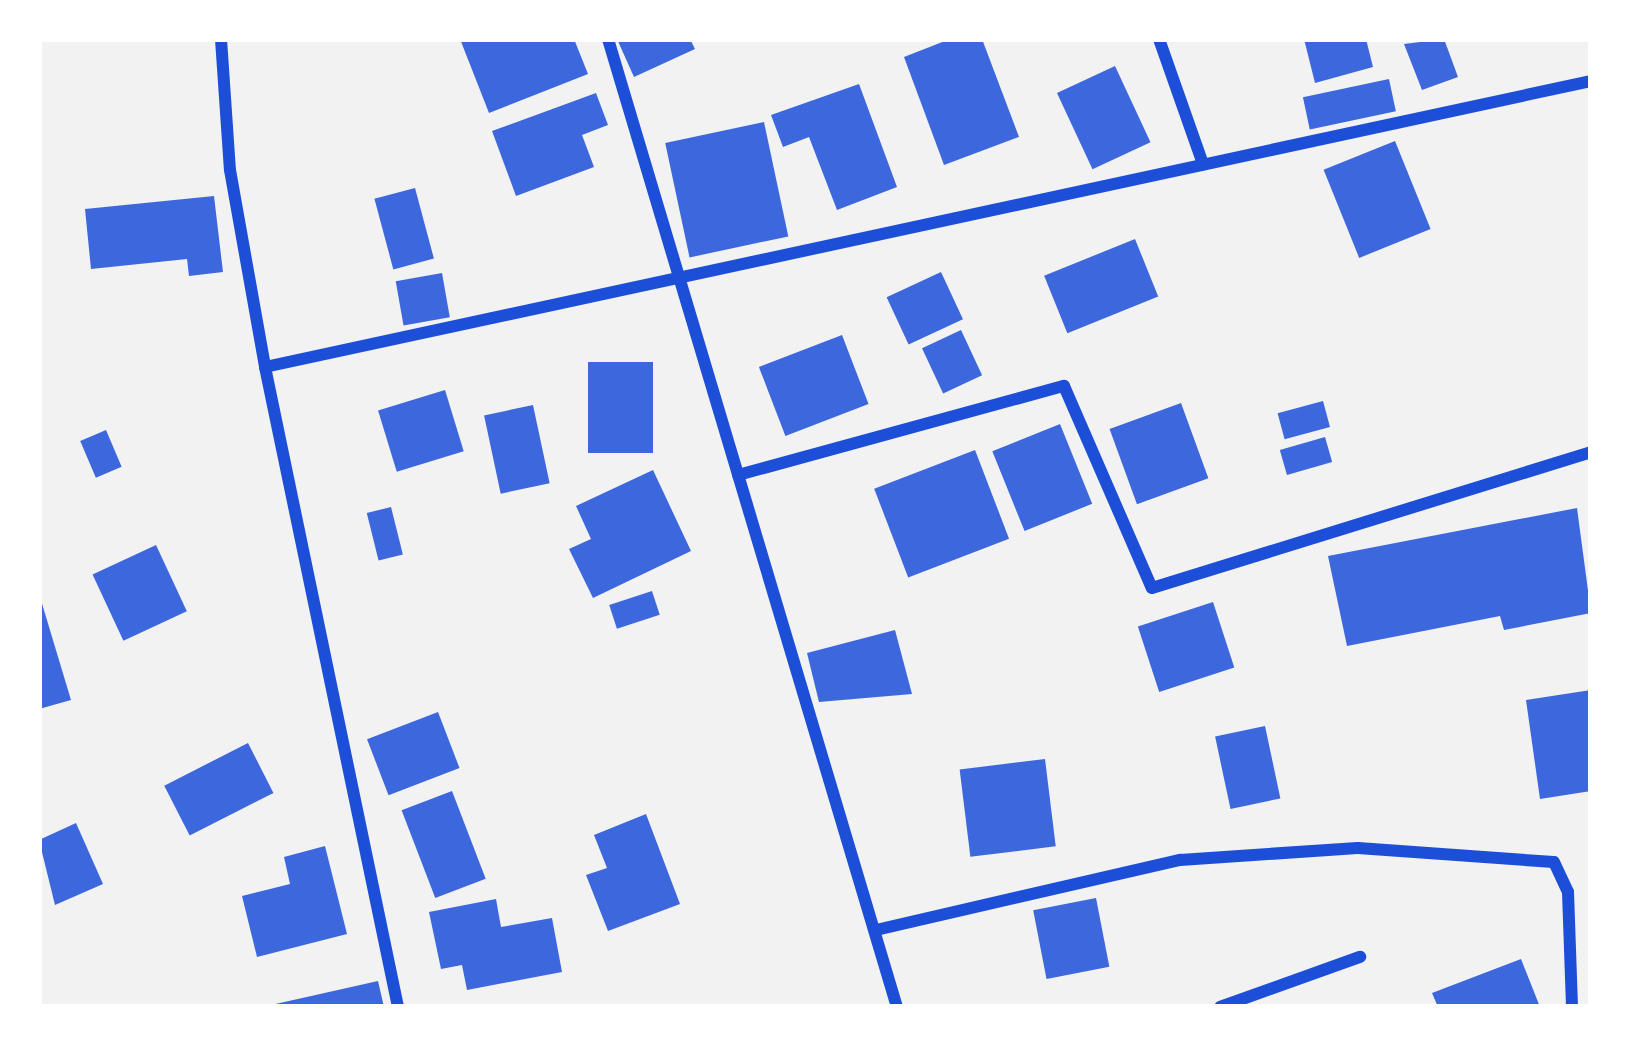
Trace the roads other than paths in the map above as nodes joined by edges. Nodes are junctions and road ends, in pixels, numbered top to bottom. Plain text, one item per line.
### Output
1 (221, 39) edge
2 (608, 39) edge
3 (1159, 39) edge
4 (1591, 81) edge
5 (1203, 164) junction
6 (676, 275) junction
7 (265, 367) junction
8 (1591, 452) edge
9 (738, 475) junction
10 (876, 930) junction
11 (1360, 957) dead end
12 (398, 1007) edge
13 (897, 1007) edge
14 (1220, 1007) edge
15 (1572, 1007) edge

1 - 7 street
2 - 6 street
3 - 5 street
4 - 5 street
5 - 6 street
6 - 7 street
6 - 9 street
7 - 12 street
8 - 9 street
9 - 10 street
10 - 13 street
10 - 15 street
11 - 14 street

